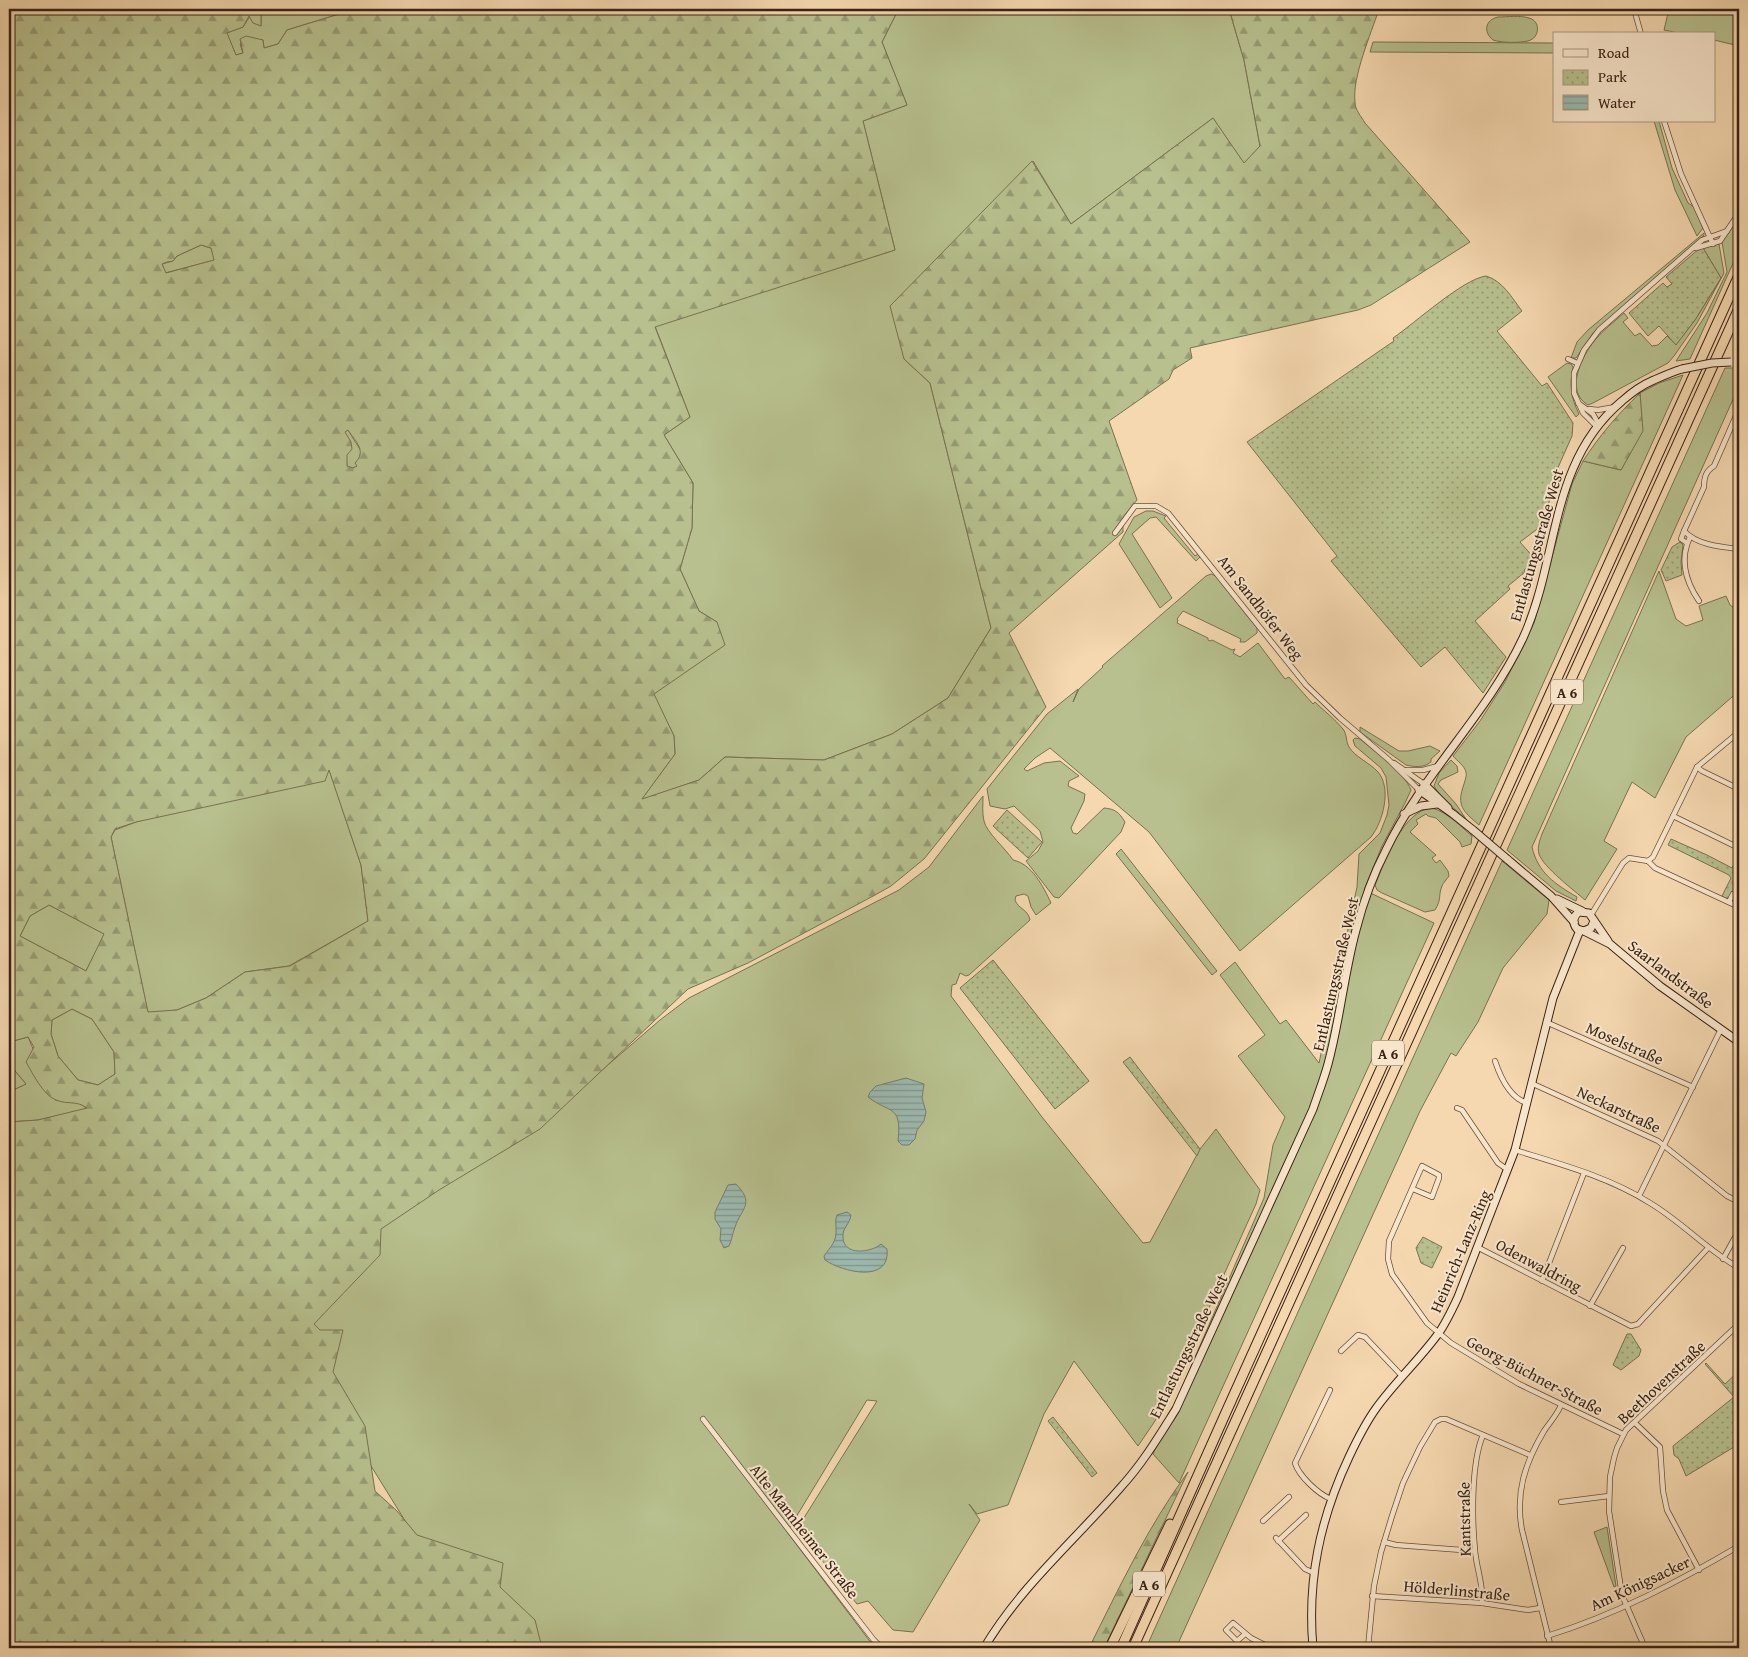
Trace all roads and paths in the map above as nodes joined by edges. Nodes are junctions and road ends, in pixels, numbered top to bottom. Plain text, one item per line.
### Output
1 (1634, 9) edge
2 (1640, 32) edge
3 (1664, 122) edge
4 (1739, 213) edge
5 (1727, 231) junction
6 (1710, 237) junction
7 (1713, 244) junction
8 (1694, 248) junction
9 (1739, 276) edge
10 (1739, 308) edge
11 (1568, 359) dead end
12 (1735, 362) edge
13 (1577, 363) junction
14 (1577, 402) junction
15 (1615, 407) junction
16 (1587, 409) junction
17 (1739, 410) edge
18 (1598, 426) junction
19 (1684, 531) junction
20 (1115, 533) dead end
21 (1690, 537) junction
22 (1687, 544) junction
23 (1739, 549) edge
24 (1699, 601) dead end
25 (1738, 735) edge
26 (1389, 760) junction
27 (1438, 766) junction
28 (1697, 767) junction
29 (1406, 770) junction
30 (1422, 787) junction
31 (1739, 789) edge
32 (1437, 804) junction
33 (1453, 814) junction
34 (1404, 815) junction
35 (1673, 816) junction
36 (1739, 848) edge
37 (1648, 861) junction
38 (1551, 896) junction
39 (1739, 898) edge
40 (1729, 902) junction
41 (1739, 907) edge
42 (1582, 911) junction
43 (1592, 918) junction
44 (1574, 922) junction
45 (1582, 931) junction
46 (1610, 944) junction
47 (1546, 1022) junction
48 (1721, 1030) junction
49 (1739, 1042) edge
50 (1495, 1060) dead end
51 (1531, 1083) junction
52 (1693, 1087) junction
53 (1527, 1103) junction
54 (1457, 1108) dead end
55 (1664, 1145) junction
56 (1515, 1150) junction
57 (1508, 1170) junction
58 (1584, 1173) junction
59 (1412, 1189) junction
60 (1639, 1196) junction
61 (1739, 1202) edge
62 (1739, 1230) edge
63 (1477, 1247) junction
64 (1623, 1248) dead end
65 (1708, 1248) junction
66 (1723, 1259) junction
67 (1739, 1268) edge
68 (1542, 1280) junction
69 (1590, 1306) junction
70 (1739, 1324) edge
71 (1438, 1334) junction
72 (1341, 1351) dead end
73 (1402, 1376) junction
74 (1330, 1390) dead end
75 (1561, 1406) junction
76 (703, 1419) dead end
77 (1635, 1423) junction
78 (1623, 1434) junction
79 (1483, 1436) junction
80 (1530, 1455) junction
81 (1189, 1495) junction
82 (1609, 1496) junction
83 (1289, 1497) dead end
84 (1331, 1499) junction
85 (1561, 1502) dead end
86 (1306, 1515) dead end
87 (1263, 1521) dead end
88 (1384, 1542) junction
89 (1739, 1546) edge
90 (1475, 1551) junction
91 (1699, 1570) junction
92 (1314, 1573) junction
93 (1372, 1596) junction
94 (1482, 1603) junction
95 (1626, 1606) junction
96 (1540, 1608) junction
97 (1245, 1634) dead end
98 (1548, 1636) junction
99 (1739, 1643) edge
100 (1134, 1647) edge
101 (894, 1648) edge
102 (984, 1648) edge
103 (1110, 1648) edge
104 (1121, 1648) edge
105 (1271, 1648) edge
106 (1313, 1648) edge
107 (1368, 1648) edge
108 (1551, 1648) edge
109 (1645, 1648) edge
110 (1730, 1648) edge

1 - 2 street
3 - 6 street
4 - 5 street
5 - 6 street
5 - 7 street
6 - 7 street
6 - 8 street
7 - 8 street
8 - 13 street
9 - 81 highway, A 6
10 - 100 highway, A 6
11 - 13 street
12 - 15 main road, Entlastungsstraße West, bridge
13 - 14 street
14 - 16 street
14 - 18 street
15 - 16 street
15 - 18 main road, Entlastungsstraße West
16 - 18 street
17 - 19 street
18 - 27 main road, Entlastungsstraße West
19 - 21 street
19 - 22 street
20 - 26 street, Am Sandhöfer Weg
21 - 22 street
21 - 23 street
22 - 24 street
25 - 28 street
26 - 29 street, Am Sandhöfer Weg
26 - 30 street, Am Sandhöfer Weg
27 - 29 street
27 - 30 main road, Entlastungsstraße West
28 - 31 street
28 - 35 street
29 - 30 street, Am Sandhöfer Weg
30 - 32 main road, Am Sandhöfer Weg
30 - 33 main road, Am Sandhöfer Weg
30 - 34 main road, Entlastungsstraße West
32 - 33 main road, Am Sandhöfer Weg
32 - 34 main road
33 - 38 main road, Am Sandhöfer Weg, bridge
34 - 102 main road, Entlastungsstraße West
35 - 36 street
35 - 37 street
37 - 40 street
37 - 43 street
38 - 42 main road
38 - 44 main road
39 - 40 street
40 - 41 street
42 - 43 main road
42 - 44 main road
43 - 45 main road
43 - 46 main road, Saarlandstraße
44 - 45 main road
45 - 46 main road, Saarlandstraße
45 - 47 main road, Heinrich-Lanz-Ring
46 - 48 main road, Saarlandstraße
47 - 51 main road, Heinrich-Lanz-Ring
47 - 52 street, Moselstraße
48 - 49 main road, Saarlandstraße
48 - 52 street
50 - 53 street
51 - 53 main road, Heinrich-Lanz-Ring
51 - 55 street, Neckarstraße
52 - 55 street
53 - 56 main road, Heinrich-Lanz-Ring
54 - 57 street
55 - 60 street
55 - 61 street, Neckarstraße
56 - 57 main road, Heinrich-Lanz-Ring
56 - 58 street
57 - 63 main road, Heinrich-Lanz-Ring
58 - 60 street
58 - 68 street
59 - 59 street, Georg-Büchner-Straße
59 - 71 street, Georg-Büchner-Straße
60 - 65 street
62 - 66 street
63 - 68 street, Odenwaldring
63 - 71 main road, Heinrich-Lanz-Ring
64 - 69 street, Odenwaldring
65 - 66 street
65 - 69 street, Odenwaldring
66 - 67 street
68 - 69 street, Odenwaldring
70 - 77 street, Beethovenstraße
71 - 73 main road, Heinrich-Lanz-Ring
71 - 75 street, Georg-Büchner-Straße
72 - 73 street
73 - 84 main road, Heinrich-Lanz-Ring
74 - 84 street
75 - 78 street, Georg-Büchner-Straße
75 - 80 street
76 - 101 street, Alte Mannheimer Straße
77 - 78 street, Beethovenstraße
77 - 91 street
78 - 82 street, Beethovenstraße
79 - 80 street
79 - 88 street
79 - 90 street, Kantstraße
80 - 96 street
81 - 103 highway
81 - 104 highway, A 6
82 - 85 street
82 - 95 street, Beethovenstraße
83 - 87 street
84 - 92 main road, Heinrich-Lanz-Ring
86 - 92 street
88 - 90 street
88 - 93 street
89 - 91 street, Am Königsacker
90 - 94 street, Kantstraße
91 - 95 street, Am Königsacker
92 - 106 main road, Heinrich-Lanz-Ring
93 - 94 street, Hölderlinstraße
93 - 107 street
94 - 96 street, Hölderlinstraße
95 - 98 street, Am Königsacker
95 - 109 street, Beethovenstraße
96 - 98 street
97 - 105 street
98 - 108 street
99 - 110 street

